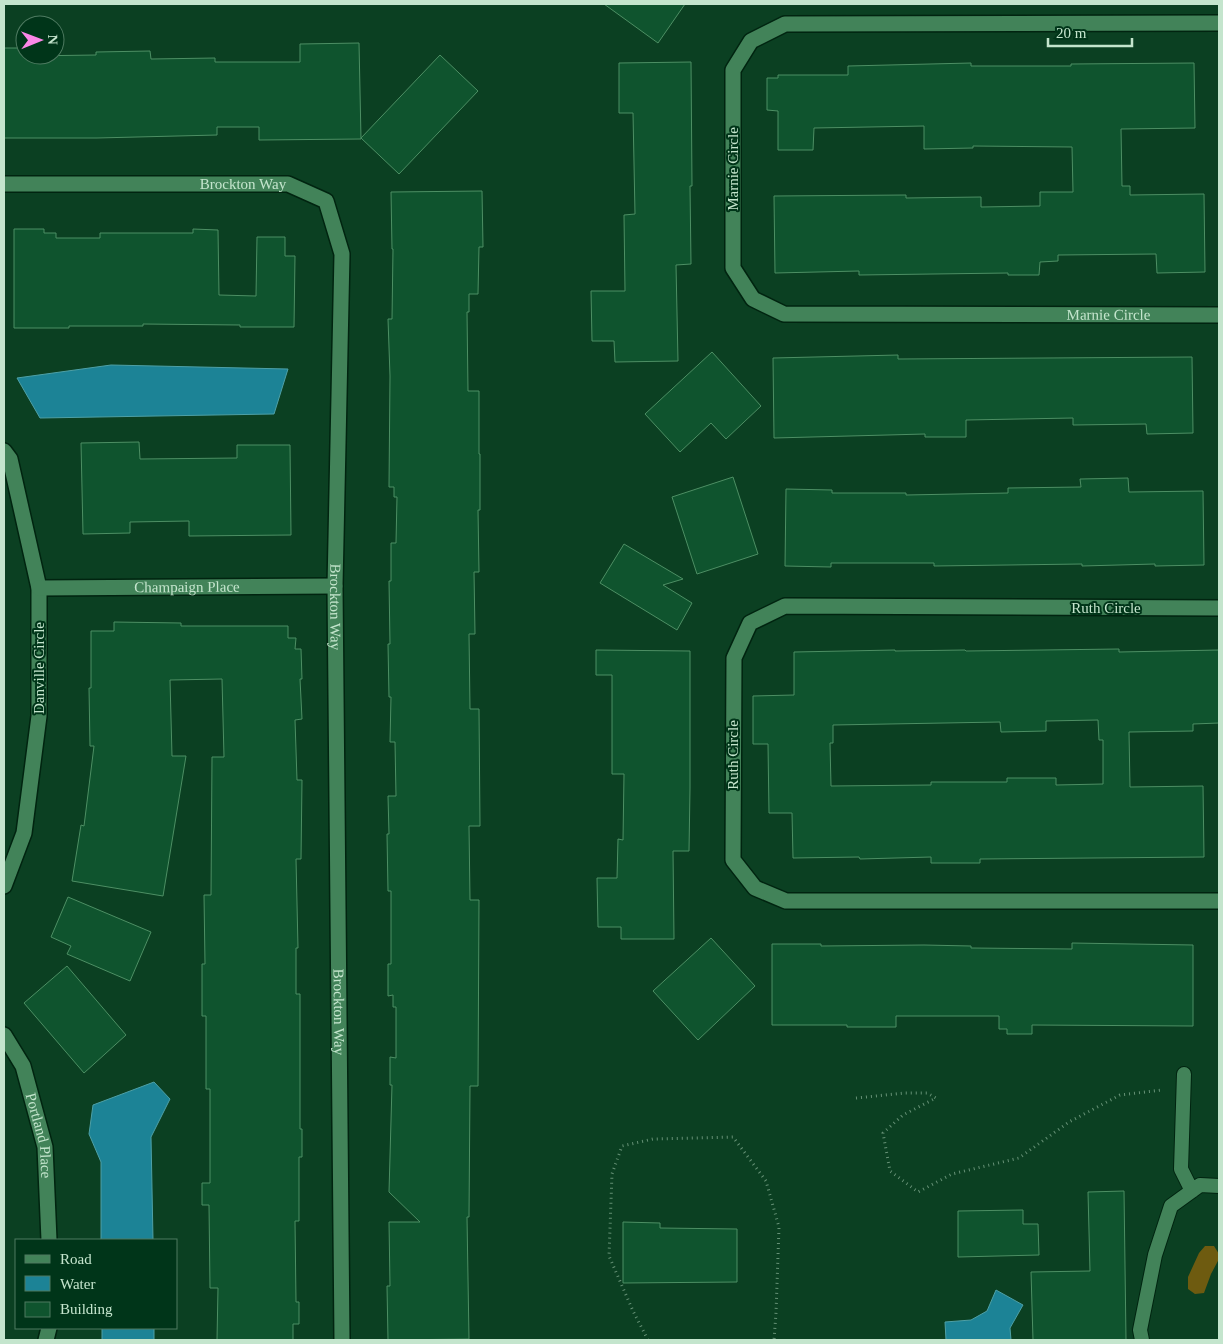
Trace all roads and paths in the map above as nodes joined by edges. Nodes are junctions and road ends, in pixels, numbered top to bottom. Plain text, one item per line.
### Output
1 (1219, 23) edge
2 (4, 184) edge
3 (1219, 315) edge
4 (4, 451) edge
5 (335, 586) junction
6 (39, 588) junction
7 (1219, 608) edge
8 (4, 886) edge
9 (1219, 901) edge
10 (4, 1035) edge
11 (1184, 1074) dead end
12 (1183, 1089) junction
13 (856, 1098) dead end
14 (1219, 1186) edge
15 (1192, 1191) junction
16 (49, 1239) edge
17 (342, 1340) edge
18 (648, 1340) edge
19 (774, 1340) edge
20 (1142, 1340) edge

1 - 3 street, Marnie Circle
2 - 5 street, Brockton Way
4 - 6 street, Danville Circle
5 - 6 street, Champaign Place
5 - 17 street, Brockton Way
6 - 8 street, Danville Circle
7 - 9 street, Ruth Circle
10 - 16 street, Portland Place
11 - 12 lane
12 - 13 path
12 - 15 lane
14 - 15 lane
15 - 20 lane
18 - 19 path

